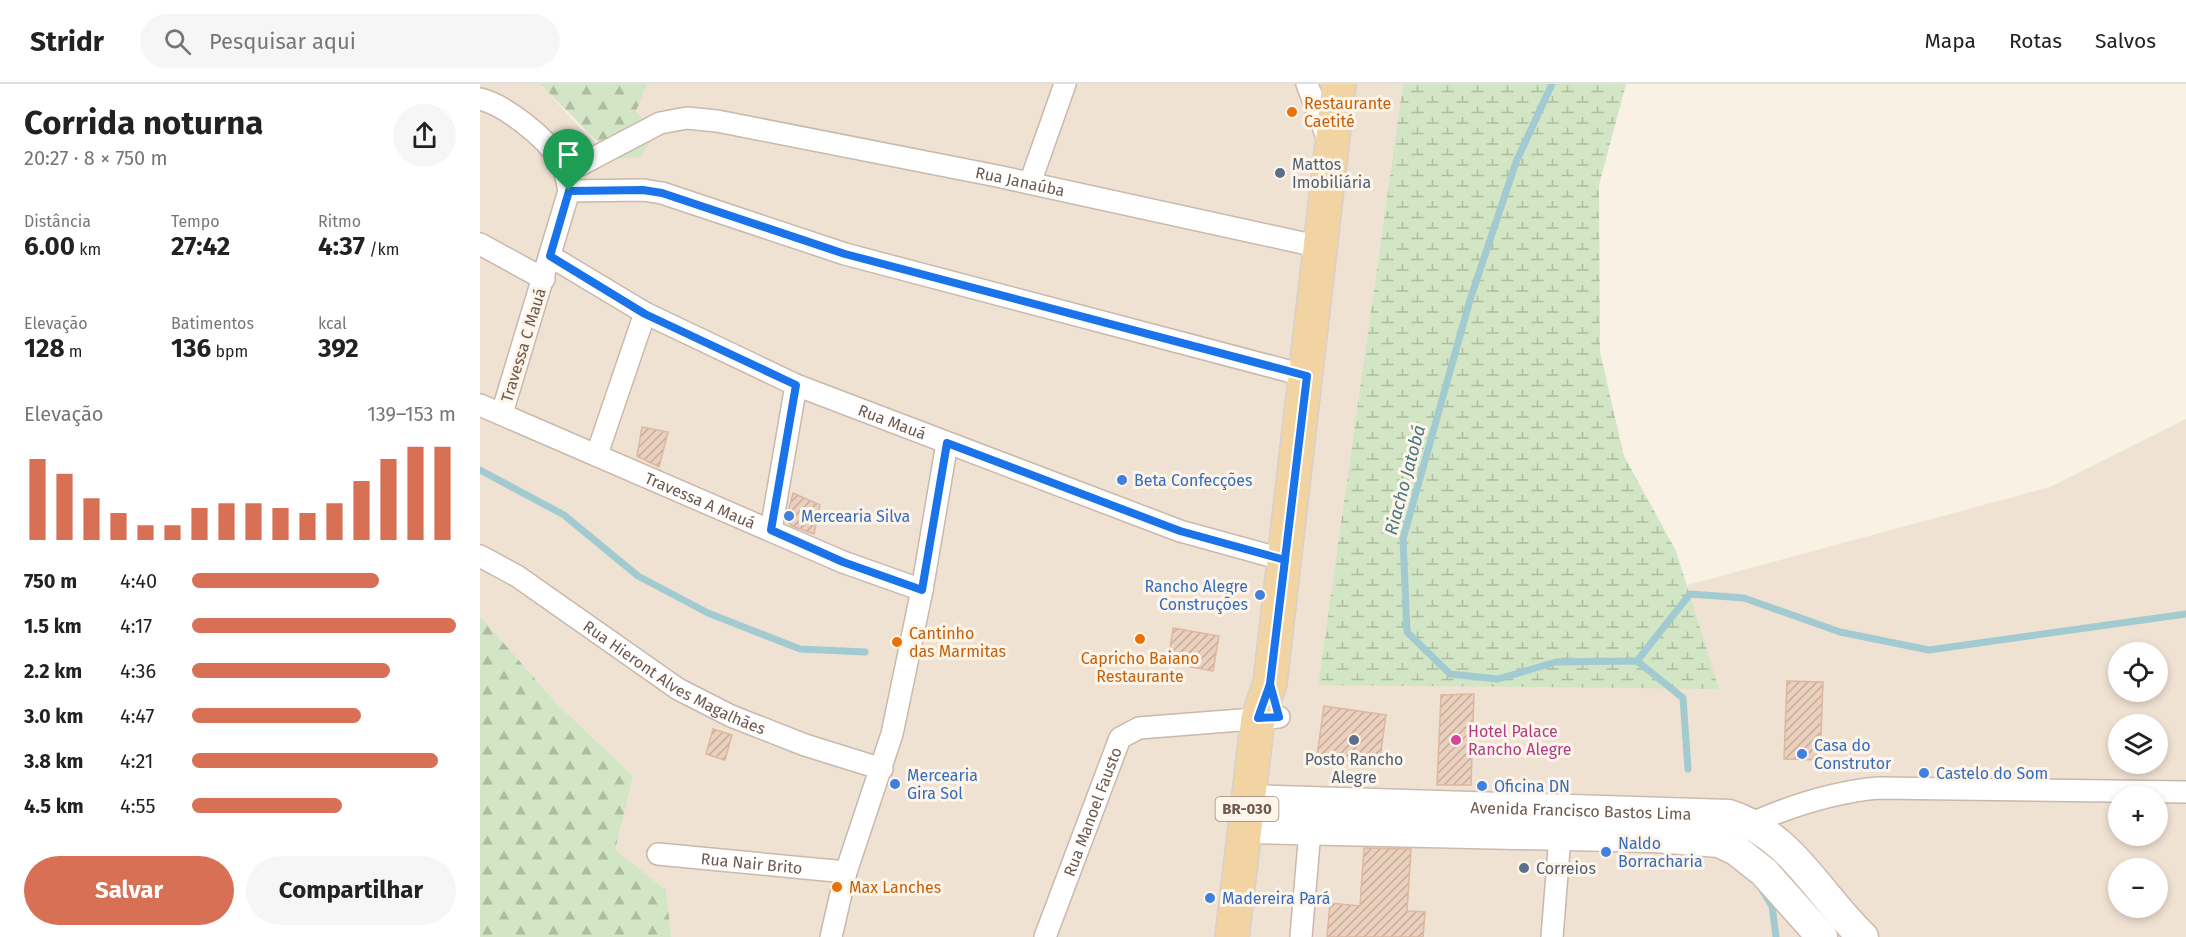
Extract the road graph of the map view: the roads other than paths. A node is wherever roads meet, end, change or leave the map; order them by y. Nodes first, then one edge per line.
1 (1065, 84) edge
2 (1307, 84) edge
3 (1339, 84) edge
4 (480, 99) edge
5 (1332, 150) junction
6 (567, 182) junction
7 (1030, 183) junction
8 (480, 244) edge
9 (1321, 247) junction
10 (550, 256) junction
11 (544, 279) junction
12 (645, 314) junction
13 (1307, 376) junction
14 (796, 385) junction
15 (480, 405) edge
16 (502, 413) junction
17 (947, 443) junction
18 (597, 454) junction
19 (771, 530) junction
20 (480, 556) edge
21 (1285, 560) junction
22 (922, 590) junction
23 (1269, 718) junction
24 (882, 770) junction
25 (2186, 792) edge
26 (1257, 814) junction
27 (1311, 814) junction
28 (1528, 821) junction
29 (1752, 823) junction
30 (1560, 836) junction
31 (658, 854) dead end
32 (846, 872) junction
33 (831, 937) edge
34 (1045, 937) edge
35 (1232, 937) edge
36 (1252, 937) edge
37 (1301, 937) edge
38 (1552, 937) edge
39 (1822, 937) edge
40 (1863, 937) edge

1 - 7 street
2 - 5 street
3 - 5 main road, BR-030
4 - 6 street
5 - 9 main road, BR-030
6 - 7 street, Rua Janaúba
6 - 10 street, Travessa C Mauá
6 - 13 street
7 - 9 street, Rua Janaúba
8 - 11 street
9 - 13 main road, BR-030
10 - 11 street, Travessa C Mauá
10 - 12 street, Rua Mauá
11 - 16 street, Travessa C Mauá
12 - 14 street, Rua Mauá
12 - 18 street
13 - 21 main road, BR-030
14 - 17 street, Rua Mauá
14 - 19 street
15 - 16 street, Travessa A Mauá
16 - 18 street, Travessa A Mauá
17 - 21 street, Rua Mauá
17 - 22 street
18 - 19 street, Travessa A Mauá
19 - 22 street, Travessa A Mauá
20 - 24 street, Rua Hieront Alves Magalhães
21 - 23 main road, BR-030
22 - 24 street
23 - 26 main road, BR-030
23 - 34 street, Rua Manoel Fausto
24 - 32 street
25 - 29 street
26 - 27 street, Avenida Francisco Bastos Lima
26 - 35 main road, BR-030
26 - 36 main road, BR-030
27 - 28 street, Avenida Francisco Bastos Lima
27 - 37 street
28 - 29 street, Avenida Francisco Bastos Lima
28 - 30 street, Avenida Francisco Bastos Lima
29 - 40 street, Avenida Francisco Bastos Lima
30 - 38 street
30 - 39 street, Avenida Francisco Bastos Lima
31 - 32 street, Rua Nair Brito
32 - 33 street

